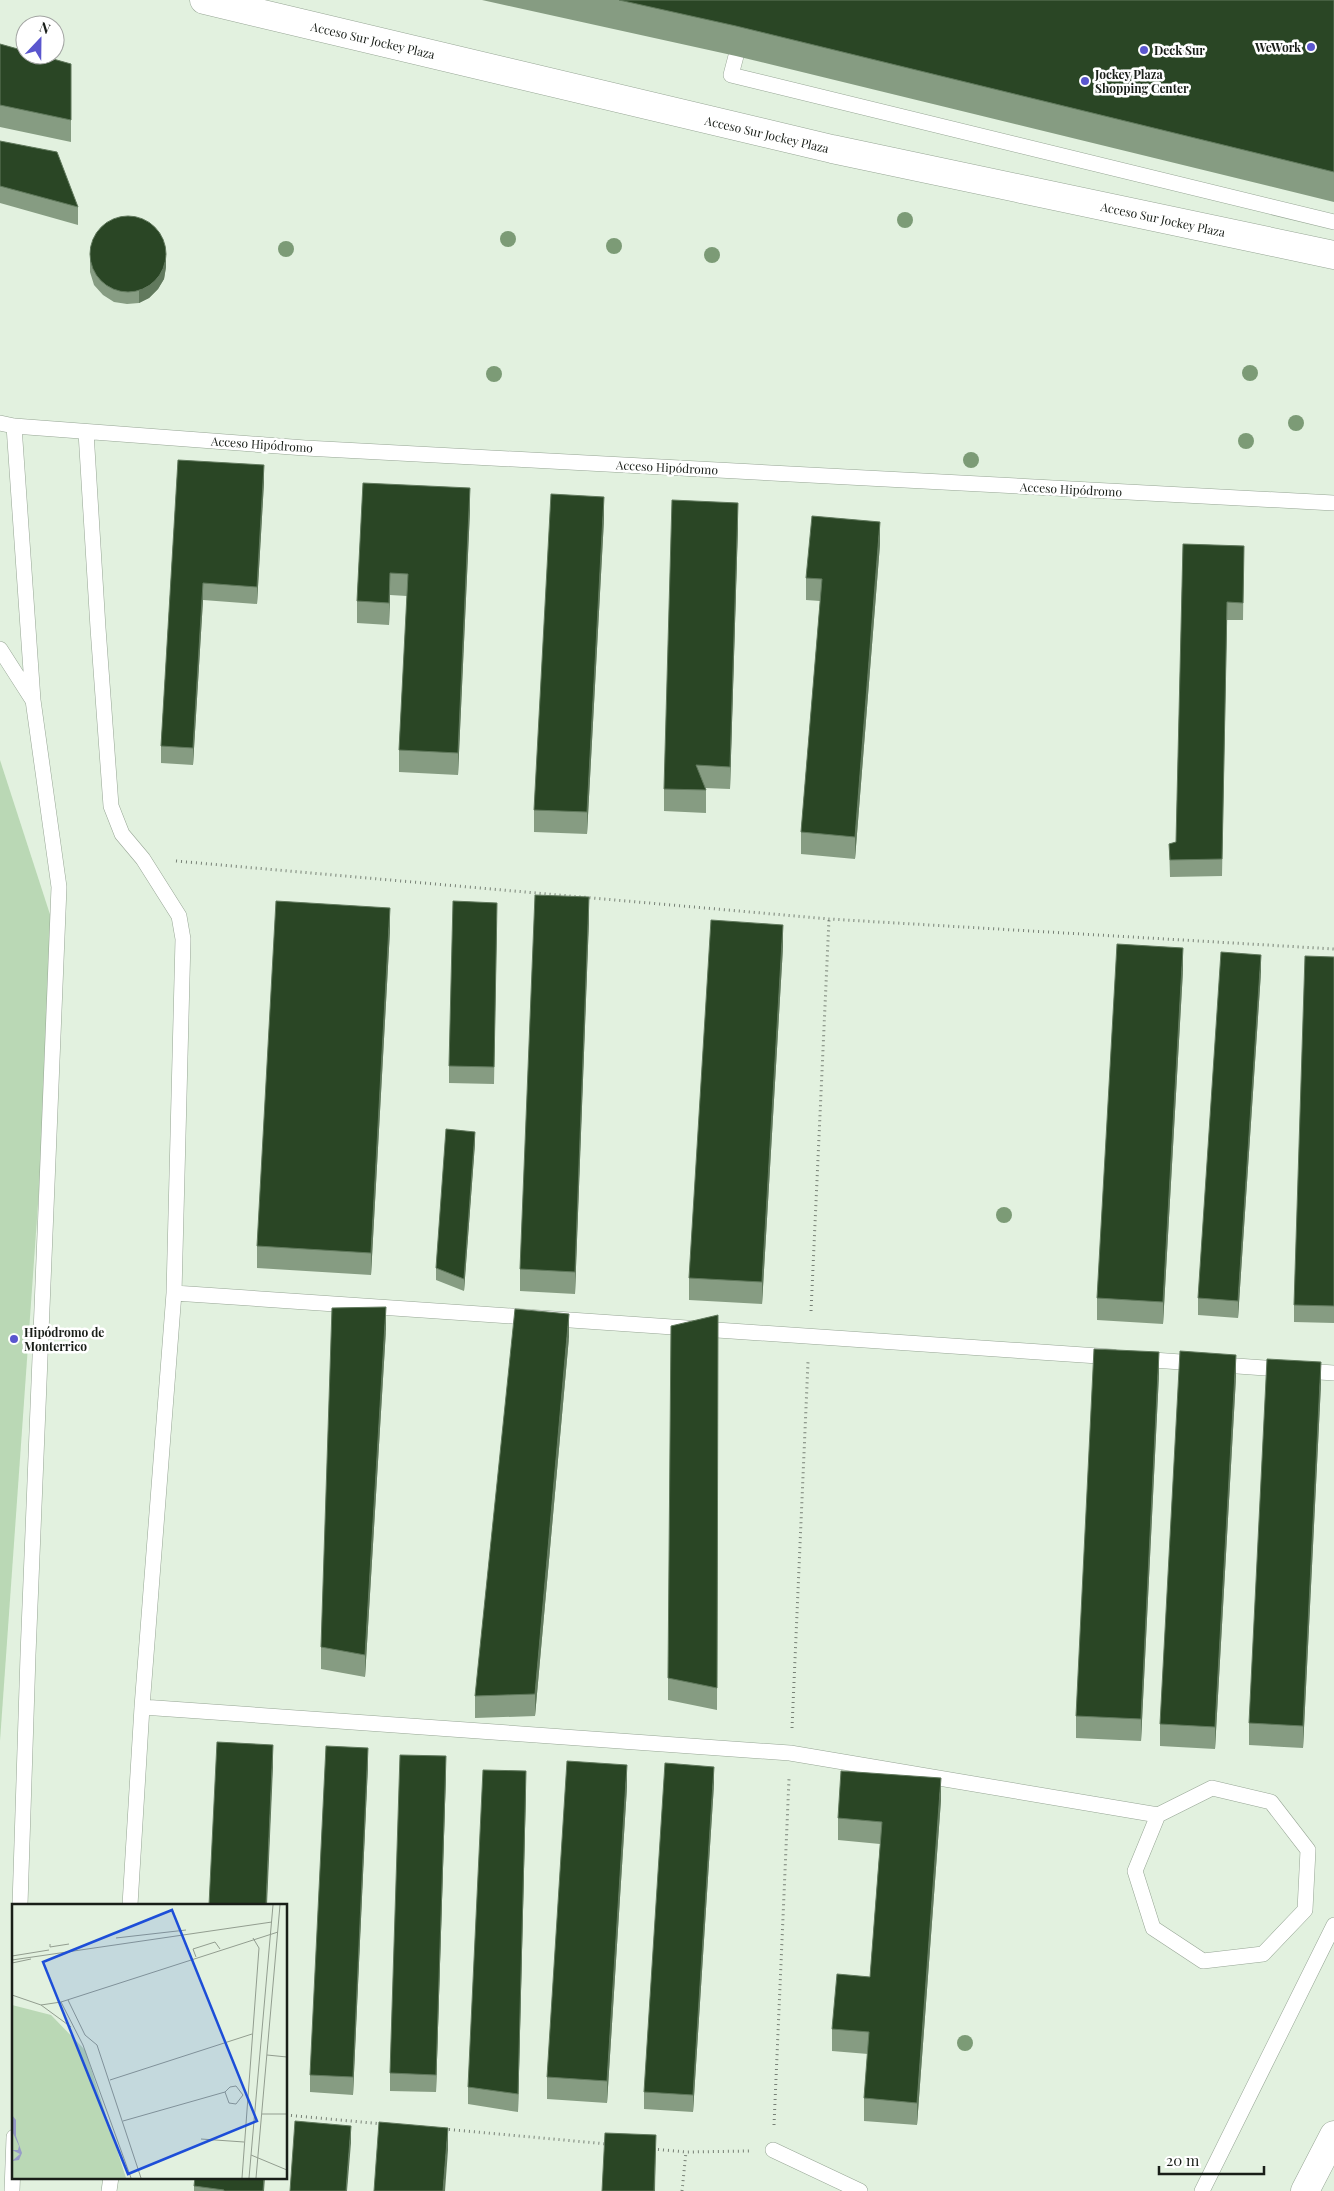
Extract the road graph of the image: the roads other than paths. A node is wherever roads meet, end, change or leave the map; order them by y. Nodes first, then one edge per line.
1 (204, 0) edge
2 (736, 56) edge
3 (1334, 222) edge
4 (1334, 255) edge
5 (7, 425) edge
6 (86, 432) junction
7 (1334, 503) edge
8 (0, 649) edge
9 (32, 700) junction
10 (174, 1293) junction
11 (1334, 1373) edge
12 (142, 1706) junction
13 (1158, 1815) junction
14 (20, 1904) edge
15 (130, 1904) edge
16 (1334, 1925) edge
17 (1334, 2136) edge
18 (773, 2150) road end
19 (12, 2178) edge
20 (111, 2178) edge
21 (12, 2191) edge
22 (110, 2191) edge
23 (860, 2191) edge
24 (1202, 2191) edge
25 (1306, 2191) edge

1 - 4 street, Acceso Sur Jockey Plaza
2 - 3 lane
5 - 6 lane, Acceso Hipódromo
5 - 9 lane
6 - 7 lane, Acceso Hipódromo
6 - 10 lane
8 - 9 lane
9 - 14 lane
10 - 11 lane
10 - 12 lane
12 - 13 lane
12 - 15 lane
13 - 13 lane
16 - 24 lane
17 - 25 street
18 - 23 lane
19 - 21 lane
20 - 22 lane

